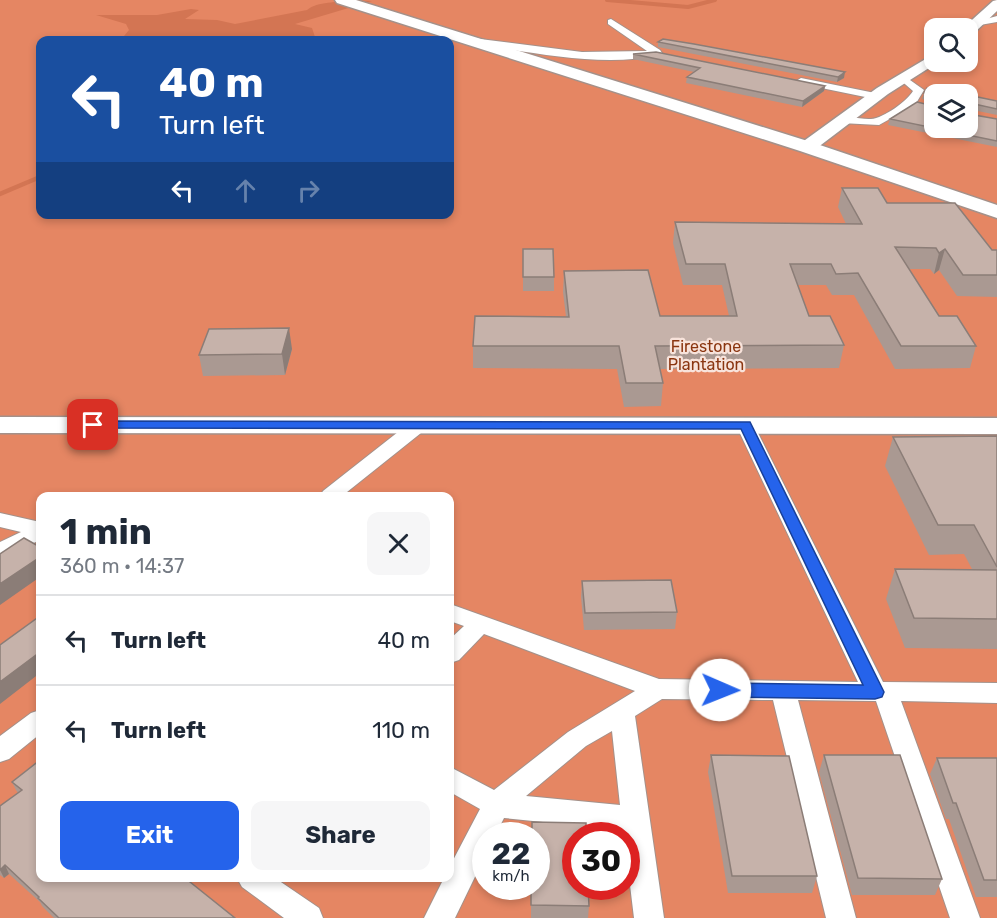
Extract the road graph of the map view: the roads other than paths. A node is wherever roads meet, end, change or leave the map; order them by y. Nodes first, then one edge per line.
1 (349, 2) edge
2 (997, 4) edge
3 (997, 20) edge
4 (611, 22) dead end
5 (980, 22) joint
6 (453, 36) edge
7 (454, 36) edge
8 (465, 40) junction
9 (656, 52) junction
10 (668, 55) edge
11 (924, 66) edge
12 (903, 78) junction
13 (792, 79) edge
14 (877, 95) junction
15 (917, 104) junction
16 (845, 121) junction
17 (807, 147) junction
18 (997, 212) edge
19 (0, 425) edge
20 (419, 425) junction
21 (745, 425) junction
22 (997, 426) edge
23 (335, 492) edge
24 (0, 520) edge
25 (36, 529) edge
26 (36, 532) edge
27 (0, 552) edge
28 (454, 614) edge
29 (479, 625) junction
30 (454, 650) edge
31 (658, 689) junction
32 (783, 691) junction
33 (880, 692) junction
34 (997, 693) edge
35 (622, 712) junction
36 (36, 725) edge
37 (0, 751) edge
38 (454, 780) edge
39 (496, 805) junction
40 (636, 819) junction
41 (258, 882) edge
42 (308, 918) edge
43 (439, 918) edge
44 (649, 918) edge
45 (841, 918) edge
46 (965, 918) edge

1 - 6 main road
2 - 5 main road
3 - 5 street
4 - 9 street
7 - 8 main road
8 - 9 street
8 - 17 main road
9 - 10 street
11 - 12 main road
12 - 14 main road
12 - 15 street
13 - 14 street
14 - 15 street
14 - 16 main road
15 - 16 street
16 - 17 main road
17 - 18 main road
19 - 20 main road
20 - 21 main road
20 - 23 street
21 - 22 main road
21 - 33 street
24 - 25 street
26 - 27 street
28 - 29 street
29 - 30 street
29 - 31 street
31 - 32 street
31 - 35 street
32 - 33 street
32 - 45 street
33 - 34 street
33 - 46 street
35 - 39 street
35 - 40 street
36 - 37 street
38 - 39 street
39 - 40 street
39 - 43 street
40 - 44 street
41 - 42 street

